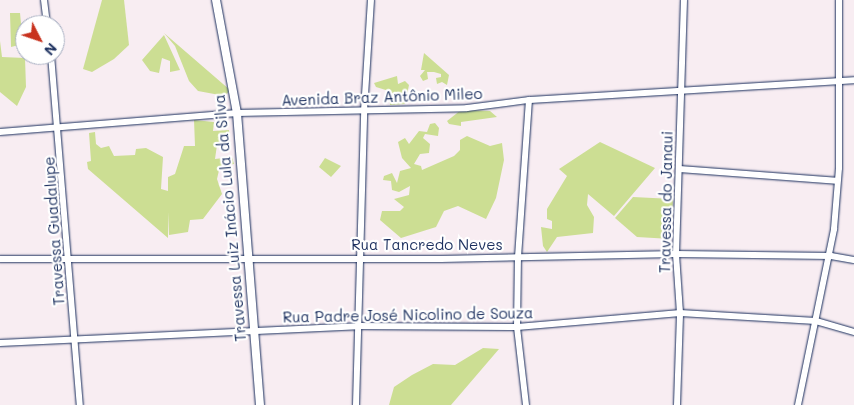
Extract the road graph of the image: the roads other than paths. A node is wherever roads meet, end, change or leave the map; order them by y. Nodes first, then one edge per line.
1 (44, 0) edge
2 (216, 0) edge
3 (370, 0) edge
4 (684, 0) edge
5 (839, 0) edge
6 (46, 15) edge
7 (52, 65) edge
8 (838, 80) junction
9 (854, 80) edge
10 (681, 92) junction
11 (530, 100) junction
12 (364, 111) junction
13 (237, 113) junction
14 (59, 125) junction
15 (0, 132) edge
16 (678, 169) junction
17 (838, 181) junction
18 (676, 254) junction
19 (831, 256) junction
20 (248, 257) junction
21 (518, 257) junction
22 (0, 258) edge
23 (68, 258) junction
24 (360, 258) junction
25 (854, 260) edge
26 (680, 312) junction
27 (816, 321) junction
28 (358, 326) junction
29 (517, 327) junction
30 (254, 330) junction
31 (854, 332) edge
32 (74, 340) junction
33 (0, 343) edge
34 (80, 405) edge
35 (260, 405) edge
36 (356, 405) edge
37 (526, 405) edge
38 (677, 405) edge
39 (798, 405) edge

1 - 6 street
2 - 13 street, Travessa Luiz Inácio Lula da Silva
3 - 12 street
4 - 10 street, Travessa do Janaui
5 - 8 street
7 - 14 street, Travessa Guadalupe
8 - 9 street, Avenida Braz Antônio Mileo
8 - 10 street, Avenida Braz Antônio Mileo
8 - 17 street
10 - 11 street, Avenida Braz Antônio Mileo
10 - 16 street, Travessa do Janaui
11 - 12 street, Avenida Braz Antônio Mileo
11 - 21 street
12 - 13 street, Avenida Braz Antônio Mileo
12 - 24 street
13 - 14 street, Avenida Braz Antônio Mileo
13 - 20 street, Travessa Luiz Inácio Lula da Silva
14 - 15 street, Avenida Braz Antônio Mileo
14 - 23 street, Travessa Guadalupe
16 - 17 street
16 - 18 street, Travessa do Janaui
17 - 19 street
18 - 19 street, Rua Tancredo Neves
18 - 21 street, Rua Tancredo Neves
18 - 26 street, Travessa do Janaui
19 - 25 street, Rua Tancredo Neves
19 - 27 street
20 - 23 street, Rua Tancredo Neves
20 - 24 street, Rua Tancredo Neves
20 - 30 street, Travessa Luiz Inácio Lula da Silva
21 - 24 street, Rua Tancredo Neves
21 - 29 street
22 - 23 street, Rua Tancredo Neves
23 - 32 street, Travessa Guadalupe
24 - 28 street
26 - 27 street, Rua Padre José Nicolino de Souza
26 - 29 street, Rua Padre José Nicolino de Souza
26 - 38 street, Travessa do Janaui
27 - 31 street, Rua Padre José Nicolino de Souza
27 - 39 street
28 - 29 street, Rua Padre José Nicolino de Souza
28 - 30 street, Rua Padre José Nicolino de Souza
28 - 36 street
29 - 37 street
30 - 32 street, Rua Padre José Nicolino de Souza
30 - 35 street, Travessa Luiz Inácio Lula da Silva
32 - 33 street, Rua Padre José Nicolino de Souza
32 - 34 street, Travessa Guadalupe

